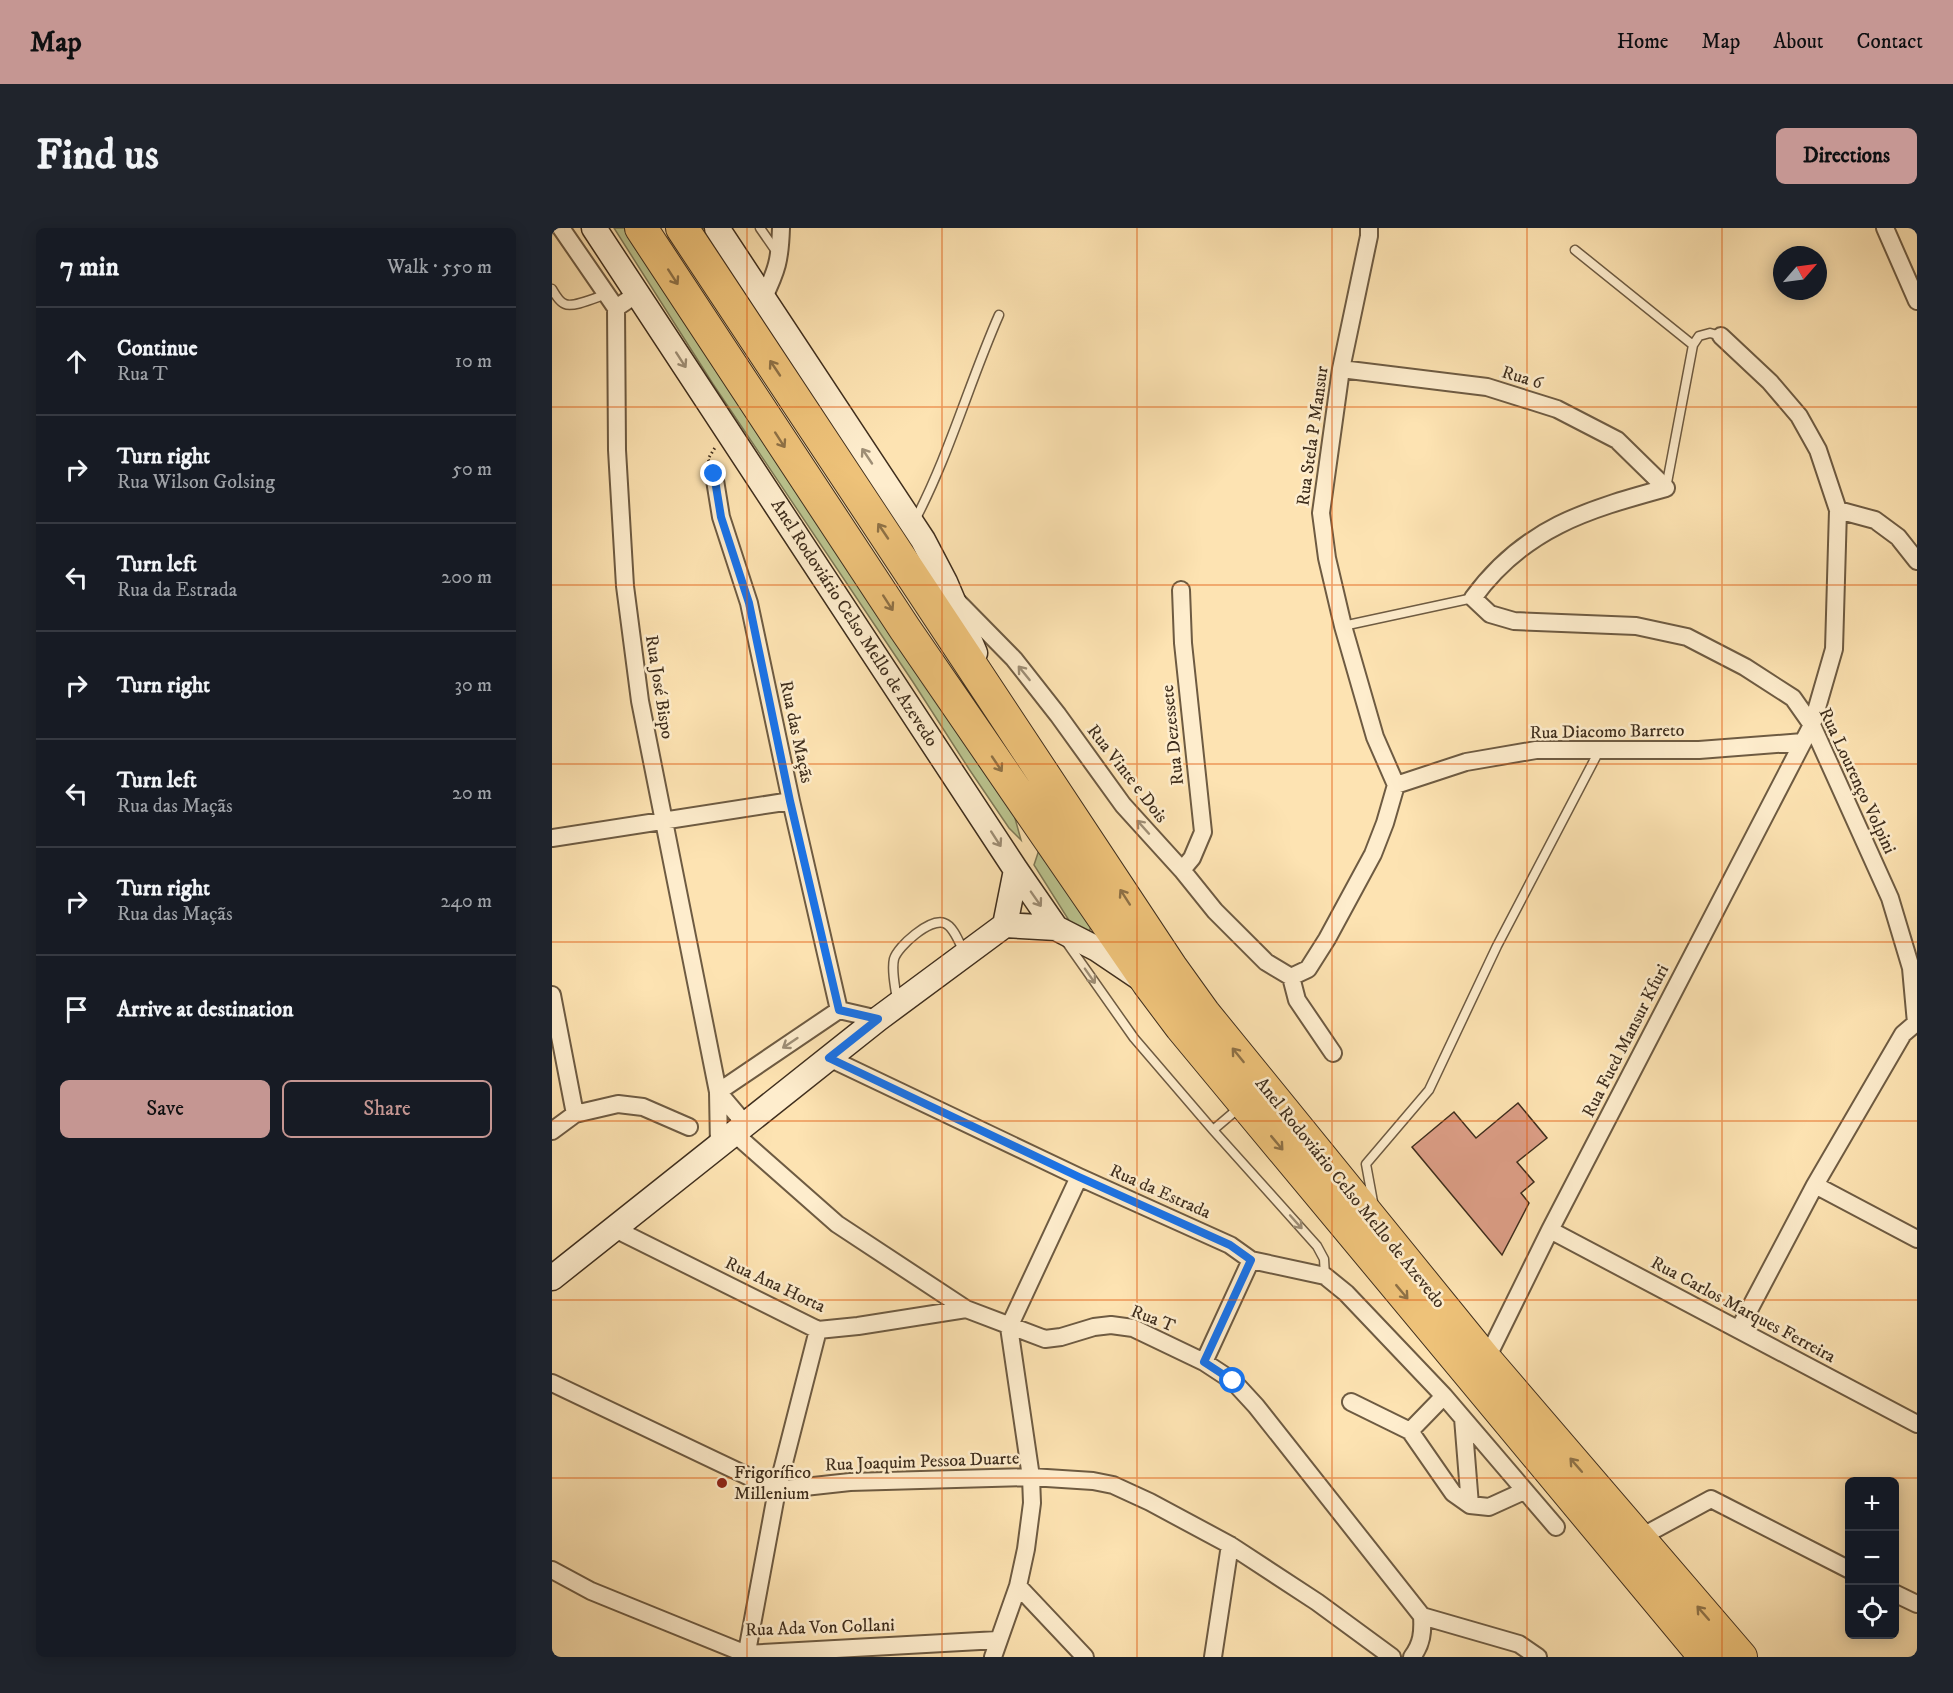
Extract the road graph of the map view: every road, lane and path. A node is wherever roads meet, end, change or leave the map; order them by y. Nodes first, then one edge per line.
1 (561, 228) edge
2 (594, 228) edge
3 (641, 228) edge
4 (682, 228) edge
5 (717, 228) edge
6 (760, 228) edge
7 (781, 228) edge
8 (1369, 228) edge
9 (1886, 228) edge
10 (1575, 250) dead end
11 (780, 256) junction
12 (552, 289) edge
13 (637, 294) junction
14 (763, 299) junction
15 (612, 301) junction
16 (1917, 301) edge
17 (999, 315) dead end
18 (1721, 336) joint
19 (1693, 345) junction
20 (1341, 369) junction
21 (726, 429) junction
22 (714, 474) joint
23 (1666, 488) junction
24 (1839, 510) junction
25 (913, 525) junction
26 (1917, 561) edge
27 (945, 582) junction
28 (1181, 590) dead end
29 (1473, 598) junction
30 (1343, 626) junction
31 (996, 702) junction
32 (1812, 725) junction
33 (1803, 742) junction
34 (1599, 751) junction
35 (1396, 785) junction
36 (790, 801) junction
37 (662, 821) junction
38 (552, 838) edge
39 (1016, 870) junction
40 (1182, 870) junction
41 (1005, 925) junction
42 (1056, 928) junction
43 (965, 954) junction
44 (1290, 977) junction
45 (1148, 983) junction
46 (552, 995) edge
47 (898, 1004) junction
48 (839, 1010) junction
49 (878, 1019) junction
50 (1916, 1022) edge
51 (1910, 1037) edge
52 (1334, 1053) dead end
53 (829, 1058) junction
54 (718, 1092) junction
55 (1244, 1103) junction
56 (575, 1114) junction
57 (689, 1127) dead end
58 (1213, 1130) junction
59 (552, 1131) edge
60 (734, 1135) junction
61 (1079, 1177) junction
62 (1815, 1185) junction
63 (1376, 1226) junction
64 (613, 1228) junction
65 (1550, 1230) junction
66 (1917, 1239) edge
67 (1251, 1260) junction
68 (1325, 1276) junction
69 (552, 1278) edge
70 (966, 1309) junction
71 (1009, 1327) junction
72 (1739, 1329) junction
73 (818, 1330) junction
74 (1486, 1360) junction
75 (1204, 1362) junction
76 (552, 1383) edge
77 (1444, 1396) junction
78 (1351, 1402) dead end
79 (1463, 1418) junction
80 (1917, 1424) edge
81 (1410, 1431) junction
82 (1031, 1477) junction
83 (777, 1490) junction
84 (1524, 1491) junction
85 (1470, 1505) junction
86 (1556, 1527) dead end
87 (1639, 1538) junction
88 (1230, 1545) junction
89 (1845, 1567) edge
90 (552, 1570) edge
91 (1018, 1586) junction
92 (1899, 1595) edge
93 (1917, 1604) edge
94 (1422, 1616) junction
95 (998, 1640) junction
96 (1698, 1651) edge
97 (746, 1655) edge
98 (993, 1657) edge
99 (1085, 1657) edge
100 (1213, 1657) edge
101 (1392, 1657) edge
102 (1412, 1657) edge
103 (1538, 1657) edge
104 (1742, 1657) edge

1 - 15 street
2 - 13 main road, Anel Rodoviário Celso Mello de Azevedo
3 -> 45 highway, Anel Rodoviário Celso Mello de Azevedo
31 -> 4 highway, Anel Rodoviário Celso Mello de Azevedo
5 - 14 main road, Anel Rodoviário Celso Mello de Azevedo
6 - 11 lane
7 - 11 street
8 - 20 street, Rua Stela P Mansur
9 - 16 street
10 - 19 lane
11 - 14 street
12 - 15 lane
13 - 15 street
13 -> 21 main road, Anel Rodoviário Celso Mello de Azevedo
25 -> 14 main road, Anel Rodoviário Celso Mello de Azevedo
15 - 37 street, Rua José Bispo
17 - 25 lane
18 - 19 lane
18 - 24 street
19 - 23 lane
20 - 23 street, Rua 6
20 - 30 street, Rua Stela P Mansur
21 - 22 path
21 -> 39 main road, Anel Rodoviário Celso Mello de Azevedo
22 - 36 street, Rua das Maçãs
23 - 29 street
24 - 26 street
24 - 32 street
25 - 27 main road, Anel Rodoviário Celso Mello de Azevedo
27 - 31 main road, Anel Rodoviário Celso Mello de Azevedo
40 -> 27 street, Rua Vinte e Dois
28 - 40 street, Rua Dezessete
29 - 30 lane
29 - 32 street, Rua Lourenço Volpini
30 - 35 street, Rua Stela P Mansur
63 -> 31 highway, Anel Rodoviário Celso Mello de Azevedo
32 - 33 street
32 - 50 street, Rua Lourenço Volpini
33 - 34 street, Rua Diacomo Barreto
33 - 65 street, Rua Fued Mansur Kfuri
34 - 35 street, Rua Diacomo Barreto
34 - 63 lane
35 - 44 street
36 - 37 street
36 - 48 street, Rua das Maçãs
37 - 38 street
37 - 54 street, Rua José Bispo
39 - 41 main road
39 -> 42 main road, Anel Rodoviário Celso Mello de Azevedo
40 - 44 street, Rua Vinte e Dois
41 - 42 main road
41 - 43 main road
42 - 45 main road, Anel Rodoviário Celso Mello de Azevedo
42 -> 58 lane
43 - 47 main road
43 - 47 lane
44 - 52 street
45 - 55 highway, Anel Rodoviário Celso Mello de Azevedo
46 - 56 street
47 - 49 main road
48 - 49 street
48 -> 54 street
49 - 53 main road
50 - 51 street, Rua Lourenço Volpini
51 - 62 street, Rua Lourenço Volpini
53 - 60 main road
53 - 61 street, Rua da Estrada
54 - 60 street, Rua José Bispo
54 - 60 street, Rua José Bispo
55 - 58 lane
55 -> 96 highway, Anel Rodoviário Celso Mello de Azevedo
56 - 57 street
56 - 59 street
58 -> 68 lane
60 - 64 main road
60 - 70 street, Rua T
61 - 67 street, Rua da Estrada
61 - 71 street
62 - 66 street
62 - 72 street, Rua Lourenço Volpini
63 - 74 highway, Anel Rodoviário Celso Mello de Azevedo
64 - 69 main road
64 - 73 street, Rua Ana Horta
65 - 72 street, Rua Carlos Marques Ferreira
65 - 74 street, Rua Fued Mansur Kfuri
67 - 68 street, Rua da Estrada
67 - 75 street
68 - 77 street, Rua da Estrada
70 - 71 street, Rua T
70 - 73 street, Rua Ana Horta
71 - 75 street, Rua T
71 - 82 street
72 - 80 street, Rua Carlos Marques Ferreira
73 - 83 street
87 -> 74 highway, Anel Rodoviário Celso Mello de Azevedo
75 - 94 street, Rua T
76 - 83 street
77 - 79 street, Rua da Estrada
77 - 81 street
78 - 81 street
79 - 84 street, Rua da Estrada
79 - 85 street
81 - 85 street
82 - 83 street, Rua Joaquim Pessoa Duarte
82 - 88 street, Rua Joaquim Pessoa Duarte
82 - 91 street
83 - 97 street
84 - 85 street
84 - 86 street, Rua da Estrada
87 - 89 street
104 -> 87 highway, Anel Rodoviário Celso Mello de Azevedo
88 - 100 street
88 - 101 street, Rua Joaquim Pessoa Duarte
90 - 97 street, Rua Ada Von Collani
91 - 95 street
91 - 99 street
92 - 93 street
94 - 102 street
94 - 103 street
95 - 97 street, Rua Ada Von Collani
95 - 98 street

